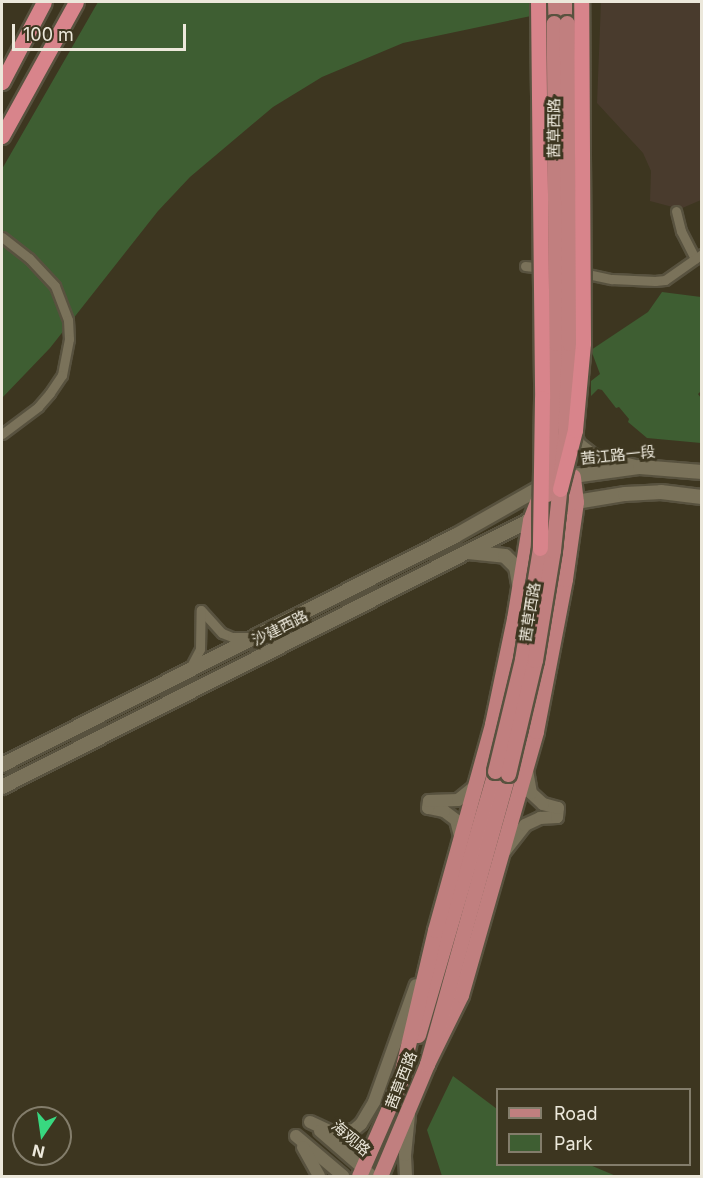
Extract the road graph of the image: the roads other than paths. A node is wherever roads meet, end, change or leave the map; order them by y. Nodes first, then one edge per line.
1 (44, 2) edge
2 (76, 2) edge
3 (538, 2) edge
4 (554, 2) edge
5 (566, 2) edge
6 (581, 2) edge
7 (561, 23) junction
8 (2, 82) edge
9 (2, 136) edge
10 (675, 211) dead end
11 (2, 237) edge
12 (698, 257) edge
13 (525, 266) dead end
14 (554, 269) junction
15 (580, 272) junction
16 (548, 431) junction
17 (574, 432) junction
18 (2, 434) edge
19 (640, 467) junction
20 (702, 472) edge
21 (573, 476) junction
22 (543, 486) junction
23 (560, 489) junction
24 (702, 497) edge
25 (576, 502) junction
26 (530, 520) junction
27 (540, 548) junction
28 (463, 552) junction
29 (520, 588) junction
30 (514, 619) junction
31 (557, 626) junction
32 (259, 636) junction
33 (185, 674) junction
34 (527, 764) junction
35 (2, 765) edge
36 (502, 772) junction
37 (477, 782) junction
38 (2, 787) edge
39 (460, 840) junction
40 (501, 858) junction
41 (435, 930) junction
42 (426, 1064) junction
43 (398, 1088) junction
44 (410, 1105) junction
45 (310, 1122) junction
46 (296, 1136) junction
47 (364, 1174) edge
48 (319, 1176) edge
49 (343, 1176) edge
50 (380, 1176) edge
51 (406, 1176) edge

1 - 8 highway
2 - 9 highway
3 - 27 highway, bridge
4 - 7 main road
5 - 7 main road
6 - 23 highway, bridge
7 - 23 main road, 茜草西路, bridge
7 - 27 main road, 茜草西路, bridge
10 - 12 street
11 - 18 street
12 - 15 street
13 - 14 street
14 - 15 street
14 - 16 street
15 - 17 street
16 - 17 street
16 - 22 street
17 - 19 street
17 - 21 street
19 - 20 main road, 茜江路一段
19 - 21 main road, 茜江路一段
21 - 22 main road, 沙建西路
21 - 25 main road
22 - 26 main road
22 - 32 main road, 沙建西路
23 - 36 main road, 茜草西路, bridge
24 - 25 main road
25 - 26 main road, 沙建西路
25 - 31 main road
26 - 28 main road, 沙建西路
26 - 29 main road
27 - 36 main road, 茜草西路, bridge
28 - 29 main road
28 - 38 main road, 沙建西路
29 - 30 main road
30 - 31 main road
30 - 37 main road
31 - 34 main road
32 - 33 main road, 沙建西路
32 - 33 street
33 - 35 main road, 沙建西路
34 - 40 main road
34 - 40 street
36 - 42 main road, 茜草西路
36 - 43 main road, 茜草西路
37 - 39 main road
37 - 39 street
39 - 41 main road
40 - 42 main road
41 - 43 main road
41 - 45 street
42 - 44 main road, 茜草西路
43 - 47 main road, 茜草西路
44 - 50 main road, 茜草西路
44 - 51 street
45 - 46 street
45 - 47 street, 海观路
46 - 48 street
46 - 49 street

